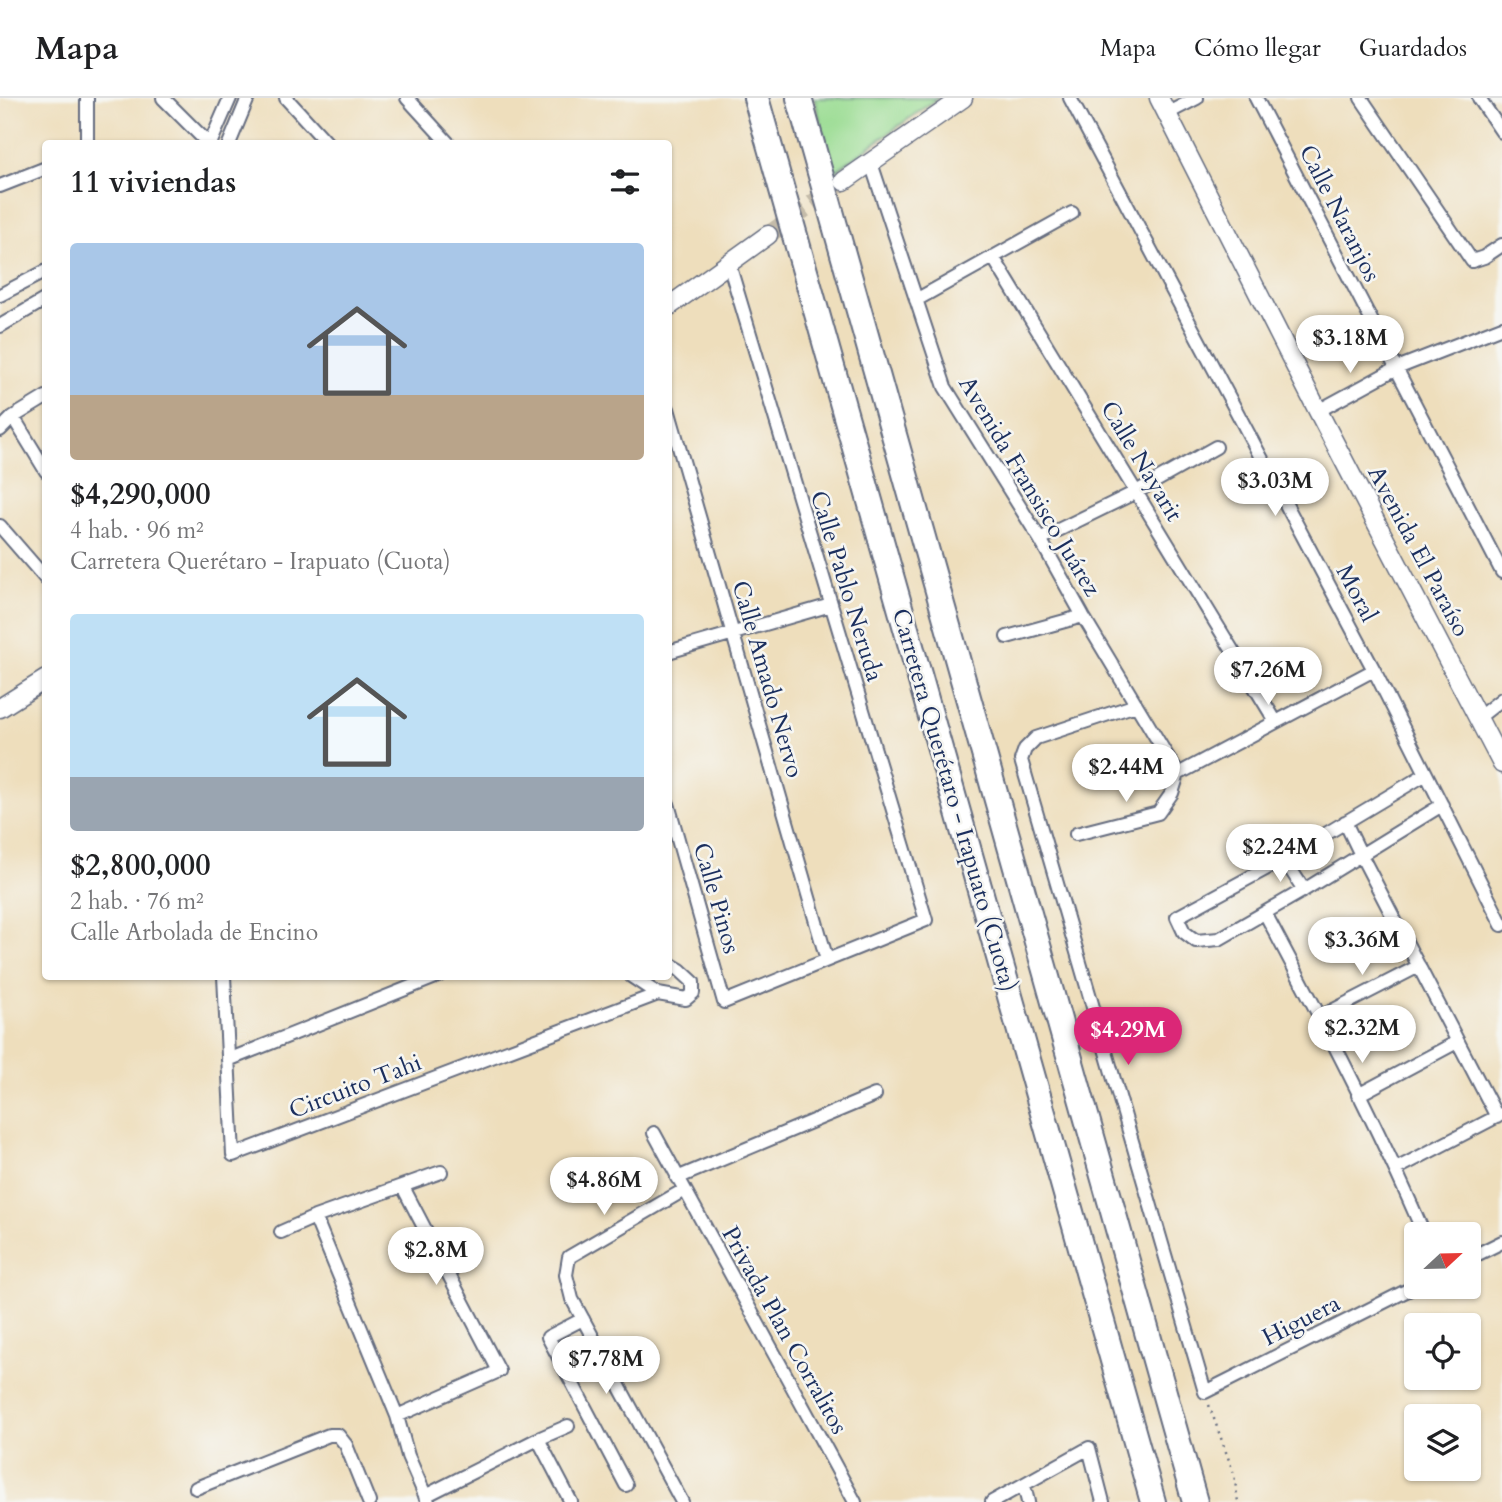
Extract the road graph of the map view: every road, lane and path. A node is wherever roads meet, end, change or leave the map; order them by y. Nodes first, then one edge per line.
1 (87, 98) edge
2 (163, 98) edge
3 (230, 98) edge
4 (248, 98) edge
5 (286, 98) edge
6 (407, 98) edge
7 (756, 98) edge
8 (799, 98) edge
9 (963, 98) edge
10 (1070, 98) edge
11 (1197, 98) edge
12 (1256, 98) edge
13 (1361, 98) edge
14 (1479, 98) edge
15 (1164, 106) edge
16 (1502, 132) edge
17 (87, 140) edge
18 (206, 140) edge
19 (212, 140) edge
20 (231, 140) edge
21 (324, 140) edge
22 (445, 140) edge
23 (871, 163) junction
24 (42, 169) edge
25 (845, 181) tunnel mouth
26 (0, 186) edge
27 (1072, 213) dead end
28 (768, 235) tunnel mouth
29 (1502, 245) edge
30 (993, 257) junction
31 (729, 264) junction
32 (41, 273) edge
33 (0, 295) edge
34 (42, 300) edge
35 (916, 300) junction
36 (672, 304) edge
37 (0, 326) edge
38 (1502, 327) edge
39 (1397, 368) junction
40 (42, 399) edge
41 (1318, 411) junction
42 (13, 417) junction
43 (672, 423) edge
44 (0, 430) edge
45 (1216, 447) dead end
46 (42, 464) edge
47 (1136, 492) junction
48 (0, 526) edge
49 (1040, 539) junction
50 (1502, 572) edge
51 (42, 574) edge
52 (831, 605) junction
53 (1083, 615) junction
54 (733, 634) junction
55 (1007, 637) dead end
56 (672, 651) edge
57 (1374, 670) junction
58 (42, 682) edge
59 (1502, 699) edge
60 (1136, 705) junction
61 (0, 708) edge
62 (1478, 718) junction
63 (1276, 722) junction
64 (1502, 764) edge
65 (1178, 774) junction
66 (1426, 774) junction
67 (1442, 805) junction
68 (672, 818) edge
69 (1345, 822) junction
70 (1076, 834) dead end
71 (1361, 855) junction
72 (1283, 859) junction
73 (1304, 890) junction
74 (1265, 913) junction
75 (1502, 925) edge
76 (827, 960) junction
77 (672, 965) edge
78 (1419, 967) junction
79 (224, 980) edge
80 (428, 980) edge
81 (637, 980) edge
82 (658, 994) junction
83 (1320, 1017) junction
84 (1457, 1042) junction
85 (228, 1060) junction
86 (1358, 1094) junction
87 (875, 1096) dead end
88 (1500, 1115) edge
89 (654, 1133) dead end
90 (1396, 1169) junction
91 (441, 1172) dead end
92 (677, 1178) junction
93 (403, 1187) junction
94 (684, 1190) junction
95 (315, 1217) junction
96 (1419, 1222) edge
97 (281, 1232) dead end
98 (1502, 1242) edge
99 (1481, 1252) edge
100 (1404, 1292) edge
101 (583, 1319) junction
102 (1205, 1392) junction
103 (397, 1416) junction
104 (568, 1426) dead end
105 (538, 1439) junction
106 (1178, 1441) junction
107 (625, 1485) dead end
108 (1024, 1485) junction
109 (197, 1488) dead end
110 (427, 1499) edge
111 (369, 1502) edge
112 (572, 1502) edge
113 (682, 1502) edge
114 (855, 1502) edge
115 (992, 1502) edge
116 (1028, 1502) edge
117 (1103, 1502) edge
118 (1150, 1502) edge
119 (1195, 1502) edge
120 (1201, 1502) edge
121 (1238, 1502) edge

1 - 17 street
2 - 18 street
3 - 19 street
4 - 20 street
5 - 21 street
6 - 22 street
7 - 118 highway, Carretera Querétaro - Irapuato (Cuota)
8 - 106 highway, Carretera Querétaro - Irapuato (Cuota)
9 - 23 street
10 - 57 street, Moral
11 - 15 street
12 - 39 street, Calle Naranjos
13 - 29 street
14 - 16 street
15 - 41 street, Avenida El Paraíso
23 - 25 street
23 - 35 street, Avenida Fransisco Juárez
24 - 26 street
27 - 30 street
28 - 31 street
30 - 35 street
30 - 47 street, Calle Nayarit
31 - 36 street
31 - 52 street, Calle Pablo Neruda
32 - 33 street
34 - 37 street
35 - 49 street, Avenida Fransisco Juárez
38 - 39 street
39 - 41 street
39 - 50 street, Calle Naranjos
40 - 42 street
41 - 62 street, Avenida El Paraíso
42 - 44 street
42 - 46 street
43 - 54 street, Calle Amado Nervo
45 - 47 street
47 - 49 street
47 - 63 street, Calle Nayarit
48 - 51 street
49 - 53 street, Avenida Fransisco Juárez
52 - 54 street
52 - 76 street, Calle Pablo Neruda
53 - 55 street
53 - 60 street, Avenida Fransisco Juárez
54 - 56 street
54 - 76 street, Calle Amado Nervo
57 - 63 street
57 - 66 street, Moral
58 - 61 street
59 - 62 street
60 - 65 street, Avenida Fransisco Juárez
60 - 102 street
62 - 64 street, Avenida El Paraíso
63 - 65 street
65 - 70 street
66 - 67 street, Moral
66 - 69 street
67 - 71 street
67 - 75 street, Moral
68 - 76 street, Calle Pinos
69 - 71 street
69 - 72 street
71 - 73 street
71 - 78 street
72 - 73 street
72 - 74 street
73 - 74 street
74 - 83 street
77 - 82 street, Circuito Tahi
78 - 83 street
78 - 84 street
79 - 85 street, Circuito Tahi
80 - 85 street
81 - 82 street
82 - 85 street, Circuito Tahi
83 - 86 street
84 - 86 street
84 - 88 street
86 - 90 street
87 - 92 street
88 - 90 street
89 - 92 street, Privada Plan Corralitos
90 - 96 street
91 - 93 street
92 - 94 street, Privada Plan Corralitos
93 - 95 street
93 - 103 street
94 - 101 street
94 - 114 street, Privada Plan Corralitos
95 - 97 street
95 - 103 street
98 - 99 street
100 - 102 street, Higuera
101 - 107 street
101 - 113 street
102 - 121 path
103 - 110 street
104 - 105 street
105 - 110 street
105 - 112 street
106 - 119 highway, Carretera Querétaro - Irapuato (Cuota)
106 - 120 highway
108 - 115 street
108 - 116 street
108 - 117 street
109 - 111 street

